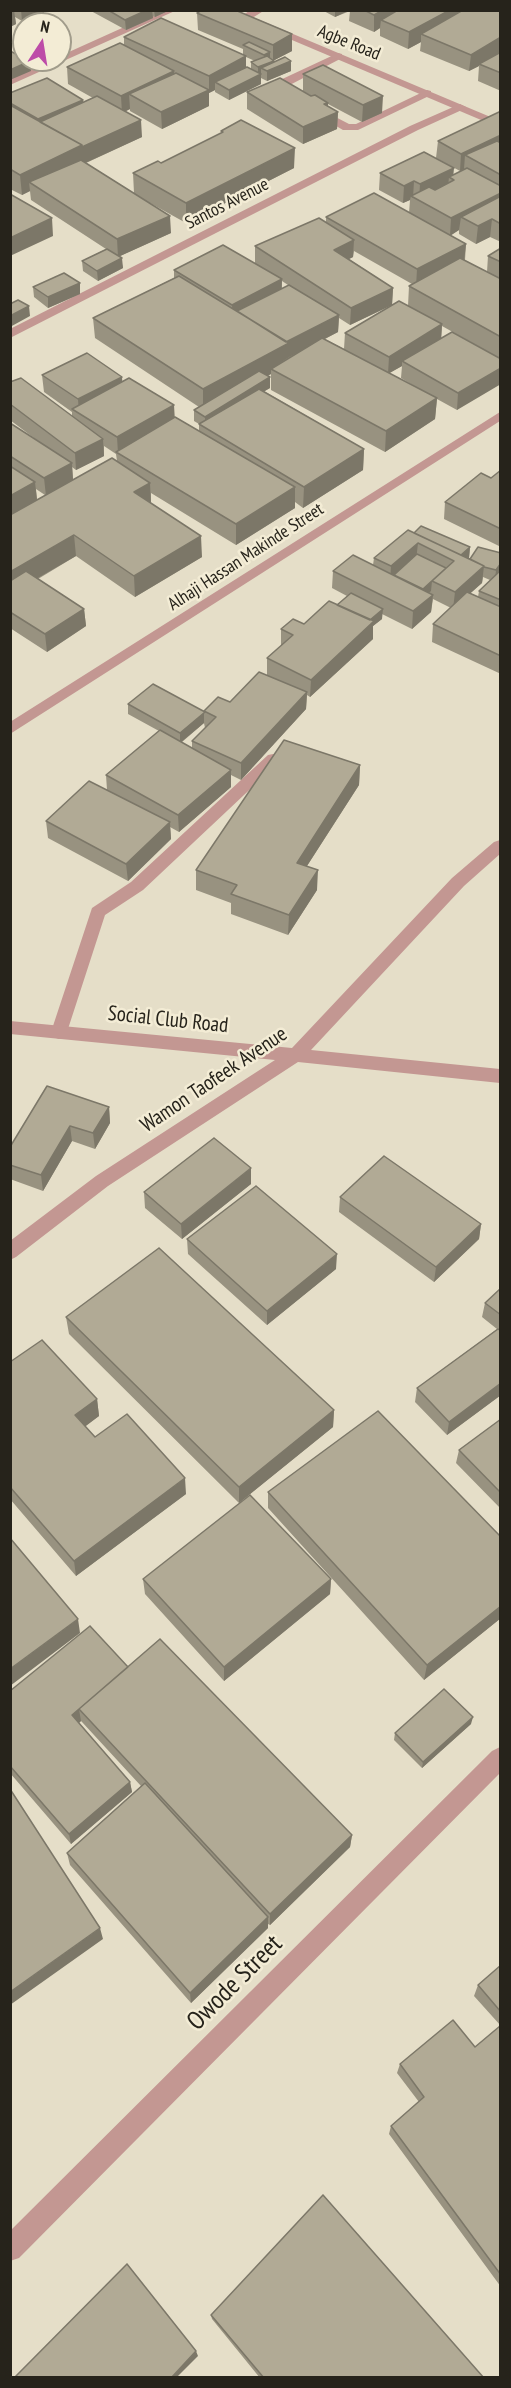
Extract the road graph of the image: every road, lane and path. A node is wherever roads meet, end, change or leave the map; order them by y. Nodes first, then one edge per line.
1 (172, 10) edge
2 (226, 10) edge
3 (260, 10) edge
4 (245, 18) junction
5 (338, 56) junction
6 (10, 82) edge
7 (427, 93) junction
8 (460, 107) junction
9 (501, 125) edge
10 (10, 334) edge
11 (501, 416) edge
12 (10, 729) edge
13 (273, 759) edge
14 (501, 846) edge
15 (10, 1027) edge
16 (59, 1032) junction
17 (296, 1055) junction
18 (501, 1076) edge
19 (10, 1252) edge
20 (501, 1758) edge
21 (10, 2249) edge

1 - 6 street
2 - 4 street, Agbe Road
3 - 4 street
4 - 5 street, Agbe Road
5 - 7 street, Agbe Road
5 - 7 street
7 - 8 street, Agbe Road
8 - 9 street, Agbe Road
8 - 10 street, Santos Avenue
11 - 12 street, Alhaji Hassan Makinde Street
13 - 16 street
14 - 17 street, Wamon Taofeek Avenue
15 - 16 street, Social Club Road
16 - 17 street, Social Club Road
17 - 18 street, Social Club Road
17 - 19 street, Wamon Taofeek Avenue
20 - 21 street, Owode Street

